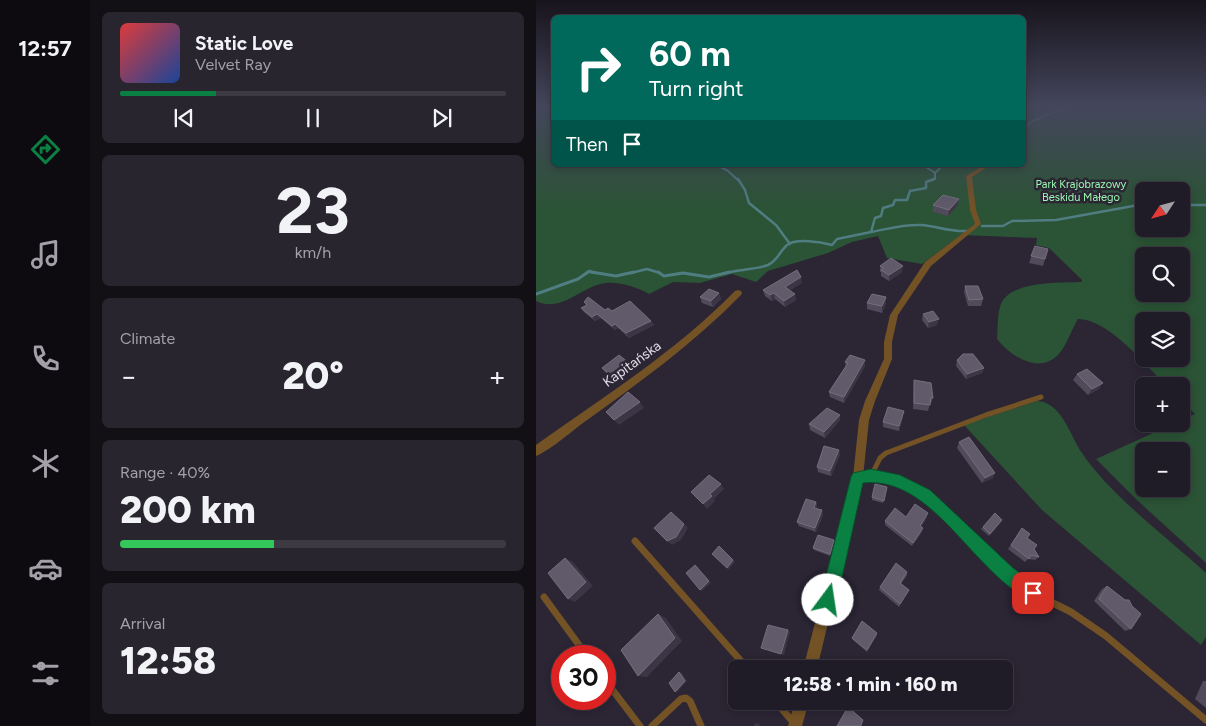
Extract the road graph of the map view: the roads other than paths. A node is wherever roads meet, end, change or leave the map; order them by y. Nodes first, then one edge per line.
1 (984, 167) edge
2 (738, 293) dead end
3 (1041, 397) dead end
4 (536, 451) edge
5 (871, 476) junction
6 (858, 477) junction
7 (635, 541) dead end
8 (544, 597) dead end
9 (579, 645) edge
10 (740, 660) edge
11 (812, 660) edge
12 (616, 694) edge
13 (782, 710) edge
14 (799, 710) edge
15 (1206, 720) edge
16 (640, 726) edge
17 (652, 726) edge
18 (701, 726) edge
19 (795, 726) edge

1 - 6 street
2 - 4 street, Kapitańska
3 - 5 lane
5 - 6 lane
5 - 15 lane
6 - 11 street
7 - 10 lane
8 - 9 lane
12 - 16 lane
13 - 19 lane
14 - 19 street
17 - 18 lane

